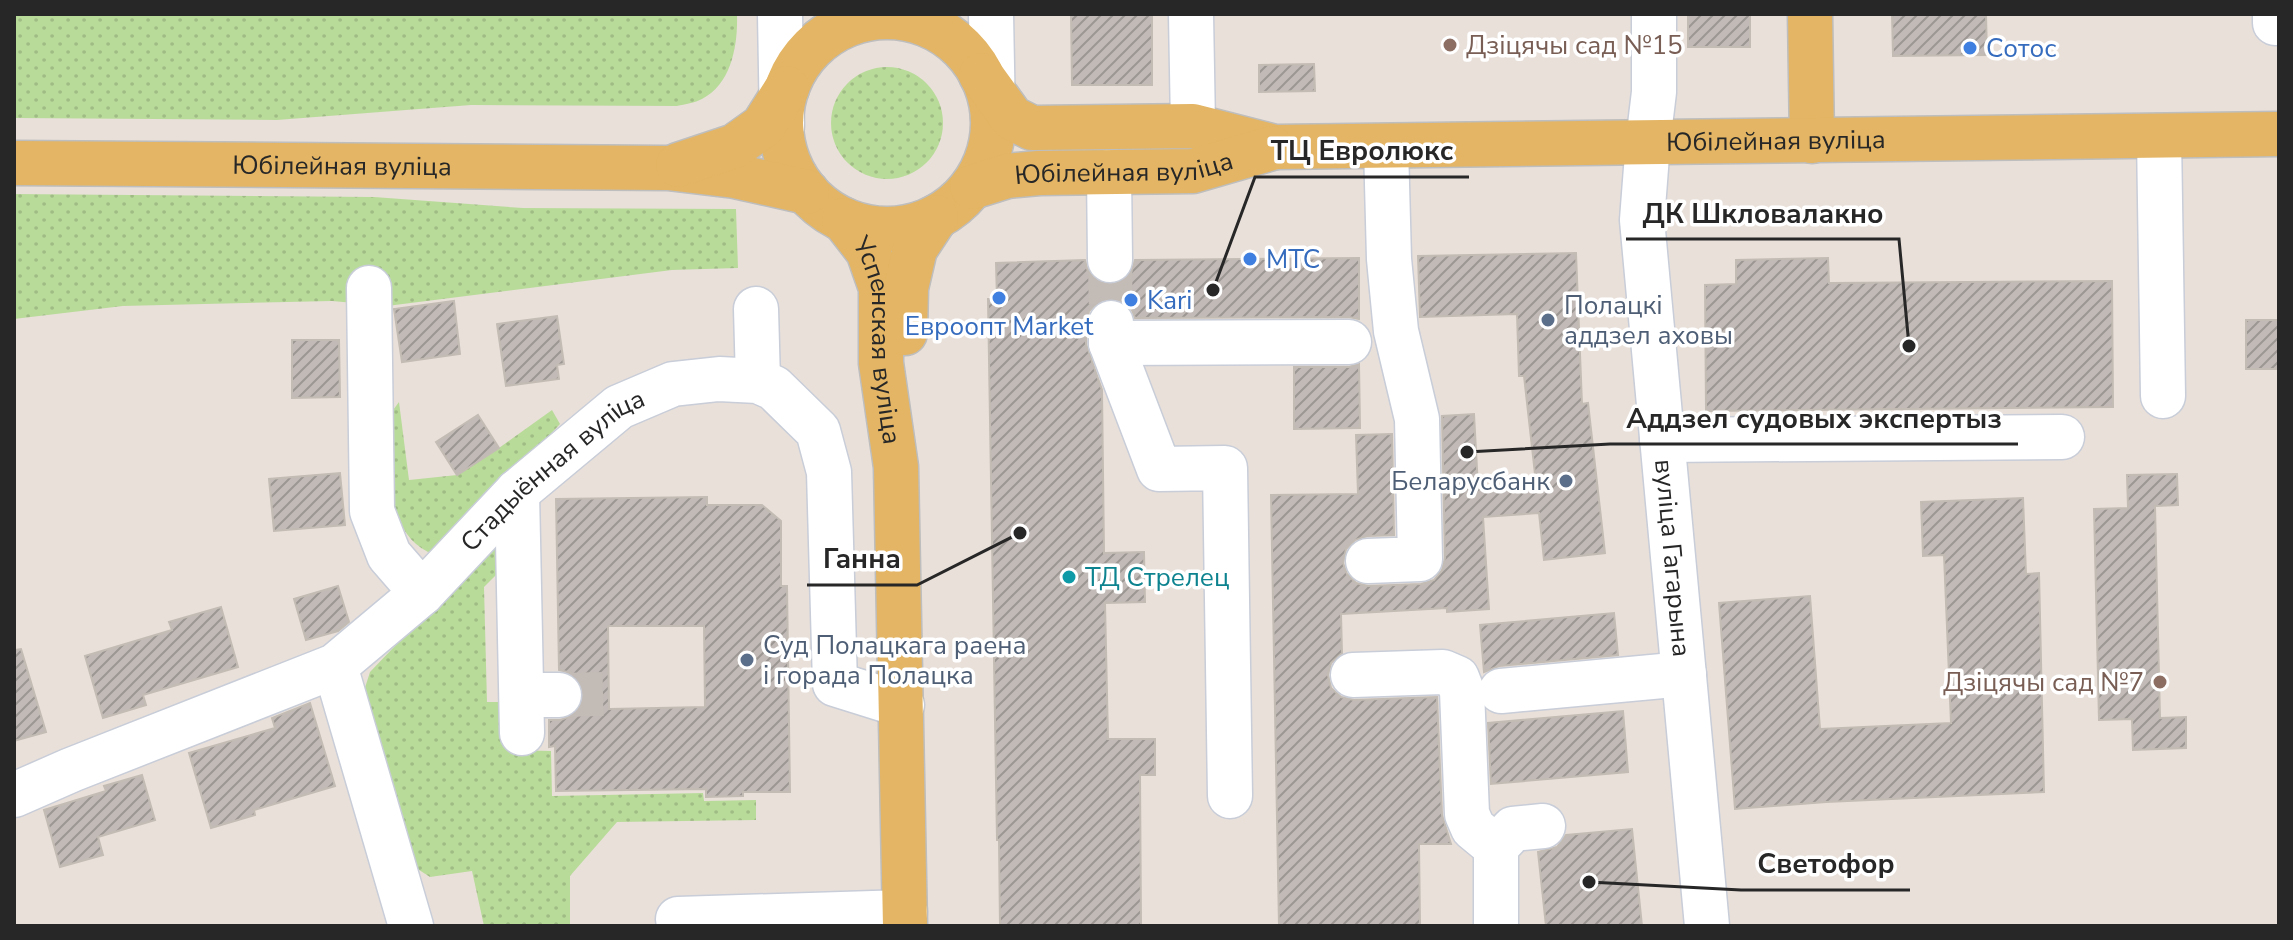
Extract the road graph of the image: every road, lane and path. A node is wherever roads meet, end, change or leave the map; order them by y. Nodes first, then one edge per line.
1 (780, 14) edge
2 (991, 14) edge
3 (1191, 14) edge
4 (1654, 14) edge
5 (1810, 14) edge
6 (2275, 14) edge
7 (2279, 23) edge
8 (989, 96) junction
9 (784, 102) junction
10 (1193, 126) junction
11 (2279, 134) edge
12 (2159, 136) junction
13 (1812, 141) junction
14 (1648, 142) junction
15 (1386, 146) junction
16 (1275, 147) junction
17 (14, 163) edge
18 (668, 168) junction
19 (1109, 172) junction
20 (972, 187) junction
21 (807, 192) junction
22 (936, 217) junction
23 (844, 220) junction
24 (1110, 260) tunnel mouth
25 (369, 288) dead end
26 (756, 309) dead end
27 (1349, 342) dead end
28 (758, 381) junction
29 (2163, 396) dead end
30 (2062, 437) dead end
31 (1662, 440) junction
32 (896, 467) junction
33 (517, 492) junction
34 (1368, 561) dead end
35 (422, 593) junction
36 (335, 666) junction
37 (1684, 674) junction
38 (1353, 675) dead end
39 (1501, 691) dead end
40 (902, 705) junction
41 (534, 708) dead end
42 (14, 795) edge
43 (1230, 796) dead end
44 (1543, 826) dead end
45 (1496, 847) junction
46 (678, 919) dead end
47 (905, 919) edge
48 (411, 926) edge
49 (1496, 926) edge
50 (1707, 926) edge

1 - 9 street
2 - 8 street
3 - 10 street
4 - 14 street, вуліца Гагарына
5 - 13 main road
6 - 7 street
8 - 9 main road
8 - 10 main road, Юбілейная вуліца
8 - 20 main road
9 - 18 main road, Юбілейная вуліца
9 - 21 main road
10 - 16 main road, Юбілейная вуліца
11 - 12 main road, Юбілейная вуліца
12 - 13 main road, Юбілейная вуліца
12 - 29 street
13 - 14 main road, Юбілейная вуліца
14 - 15 main road, Юбілейная вуліца
14 - 31 street, вуліца Гагарына
15 - 16 main road, Юбілейная вуліца
15 - 34 street
16 - 19 main road, Юбілейная вуліца
17 - 18 main road, Юбілейная вуліца
18 - 21 main road, Юбілейная вуліца
19 - 20 main road, Юбілейная вуліца
19 - 24 street
20 - 22 main road
21 - 23 main road
22 - 23 main road
22 - 32 main road, Успенская вуліца
23 - 32 main road, Успенская вуліца
25 - 35 street
26 - 28 street
27 - 43 street
28 - 33 street, Стадыённая вуліца
28 - 40 street
30 - 31 street
31 - 37 street, вуліца Гагарына
32 - 40 main road, Успенская вуліца
33 - 35 street, Стадыённая вуліца
33 - 41 street
35 - 36 street, Стадыённая вуліца
36 - 42 street, Стадыённая вуліца
36 - 48 street
37 - 39 street
37 - 50 street, вуліца Гагарына
38 - 45 street
40 - 47 main road, Успенская вуліца
44 - 45 street
45 - 49 street
46 - 47 street

